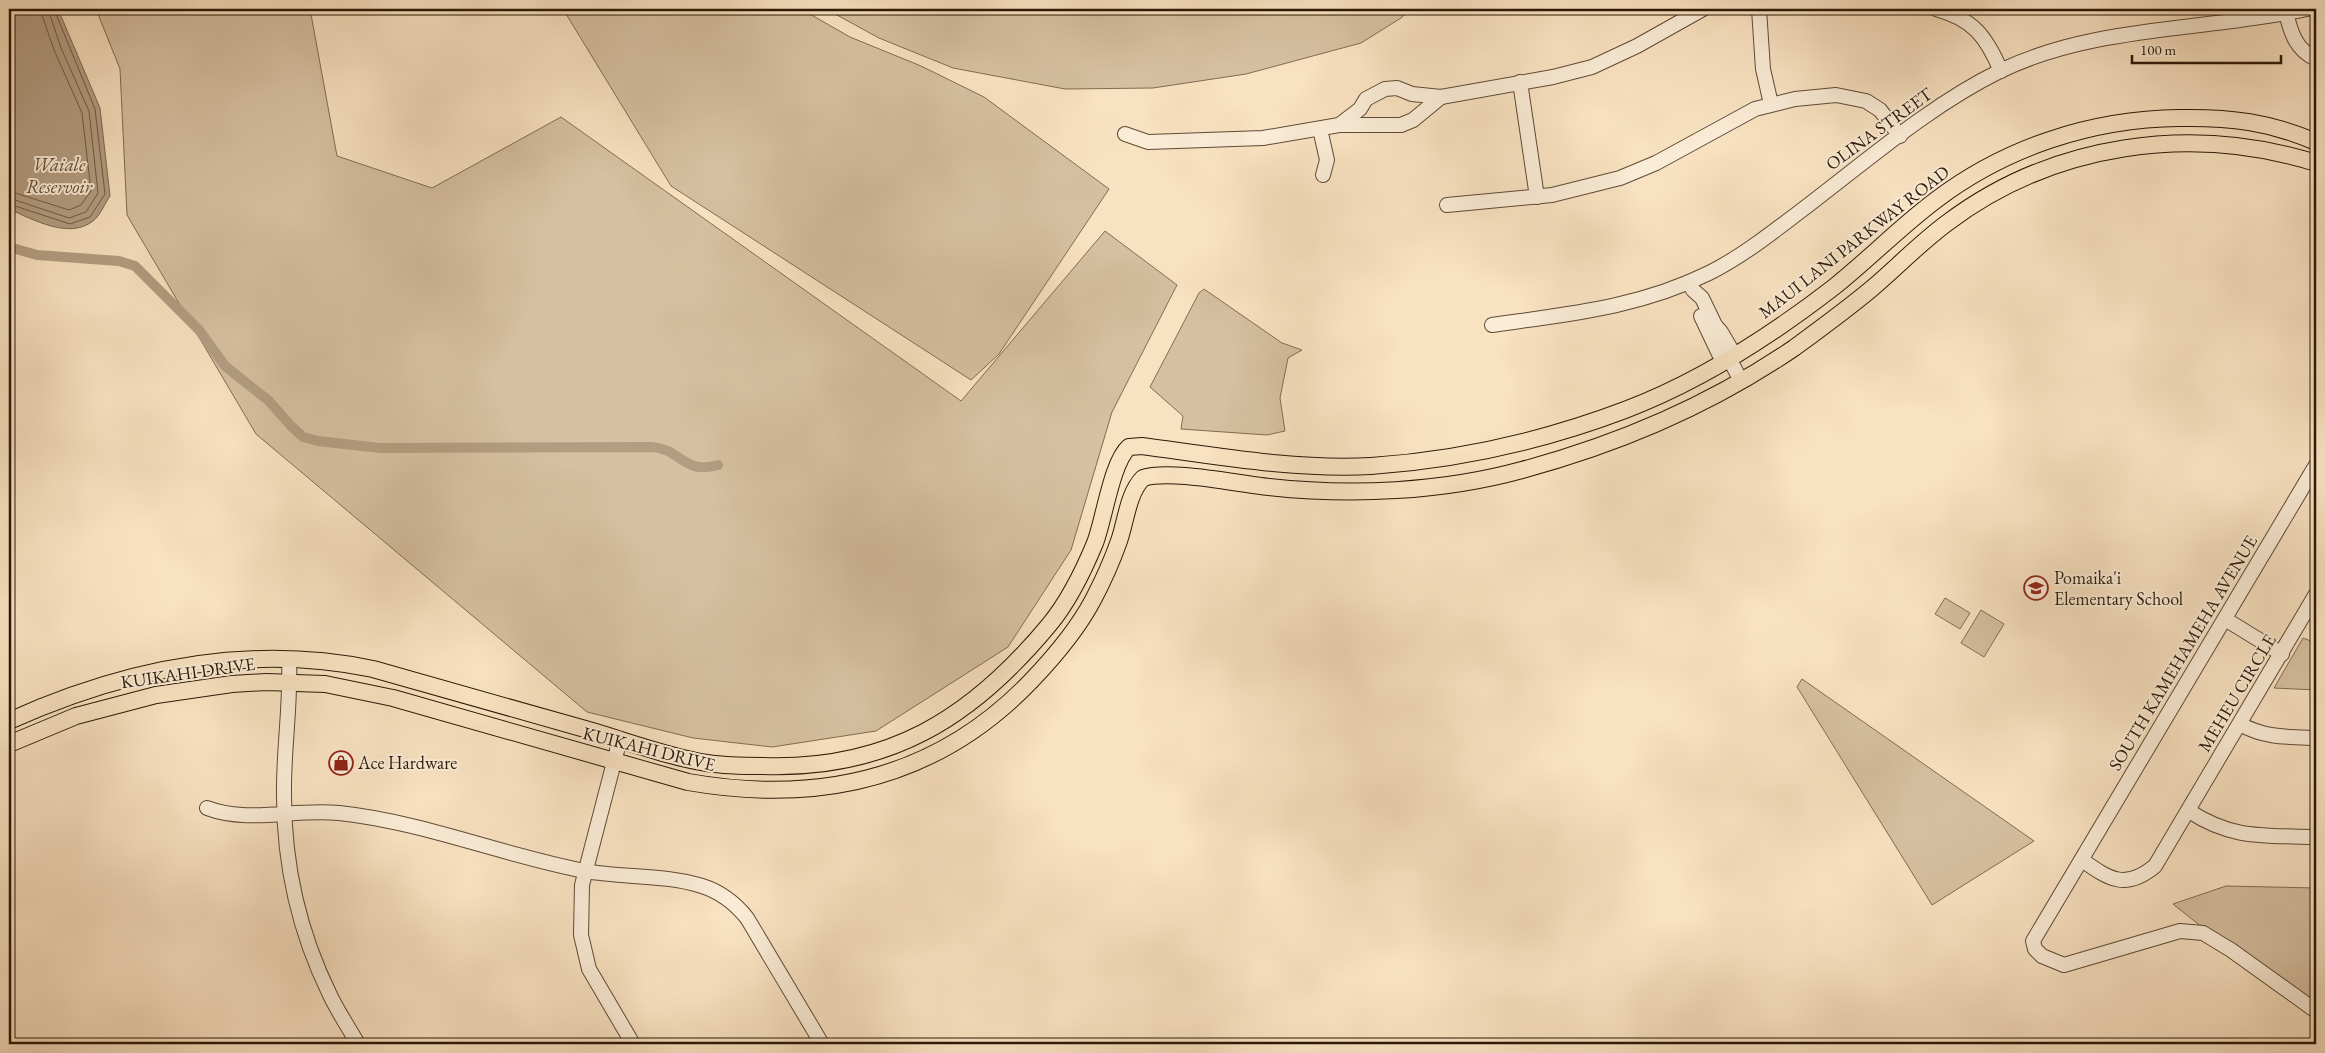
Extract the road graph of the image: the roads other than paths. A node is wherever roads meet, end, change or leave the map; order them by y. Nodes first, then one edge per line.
1 (1703, 9) edge
2 (1759, 9) edge
3 (1936, 9) edge
4 (2307, 9) edge
5 (2286, 13) junction
6 (2316, 59) edge
7 (2001, 71) junction
8 (1520, 82) junction
9 (1441, 97) junction
10 (1771, 104) junction
11 (1339, 125) junction
12 (1320, 128) junction
13 (1125, 134) dead end
14 (1900, 136) junction
15 (2316, 142) edge
16 (2316, 163) edge
17 (1323, 176) dead end
18 (1537, 197) junction
19 (1447, 205) dead end
20 (1691, 286) junction
21 (1492, 325) dead end
22 (1729, 358) junction
23 (1741, 381) junction
24 (1128, 447) joint
25 (2316, 465) edge
26 (2316, 594) edge
27 (2224, 619) junction
28 (2282, 654) junction
29 (289, 658) junction
30 (290, 683) junction
31 (9, 721) edge
32 (2240, 724) junction
33 (2316, 738) edge
34 (620, 739) junction
35 (9, 744) edge
36 (614, 762) junction
37 (207, 808) dead end
38 (2189, 811) junction
39 (284, 814) junction
40 (2316, 838) edge
41 (2082, 860) junction
42 (586, 871) junction
43 (2316, 1011) edge
44 (358, 1044) edge
45 (633, 1044) edge
46 (822, 1044) edge

1 - 8 street
2 - 10 street
3 - 7 street
4 - 5 street, OLINA STREET
5 - 6 street
5 - 7 street, OLINA STREET
7 - 14 street, OLINA STREET
8 - 9 street
8 - 18 street
9 - 11 street
9 - 11 street
10 - 14 street
10 - 18 street
11 - 12 street
12 - 13 street
12 - 17 street
14 - 20 street, OLINA STREET
15 - 22 main road, MAUI LANI PARKWAY ROAD
16 - 23 main road
18 - 19 street
20 - 21 street, OLINA STREET
20 - 22 street
22 - 23 street
22 - 24 main road, MAUI LANI PARKWAY ROAD
23 - 36 main road, KUIKAHI DRIVE
24 - 34 main road, KUIKAHI DRIVE
25 - 27 street, SOUTH KAMEHAMEHA AVENUE
26 - 28 street, MEHEU CIRCLE
27 - 28 street
27 - 41 street, SOUTH KAMEHAMEHA AVENUE
28 - 32 street, MEHEU CIRCLE
29 - 30 street
29 - 31 main road, KUIKAHI DRIVE
29 - 34 main road, KUIKAHI DRIVE
30 - 35 main road, KUIKAHI DRIVE
30 - 36 main road, KUIKAHI DRIVE
30 - 39 street
32 - 33 street
32 - 38 street, MEHEU CIRCLE
34 - 36 street
36 - 42 street
37 - 39 street
38 - 40 street
38 - 41 street, MEHEU CIRCLE
39 - 42 street
39 - 44 street
41 - 43 street, SOUTH KAMEHAMEHA AVENUE
42 - 45 street
42 - 46 street

